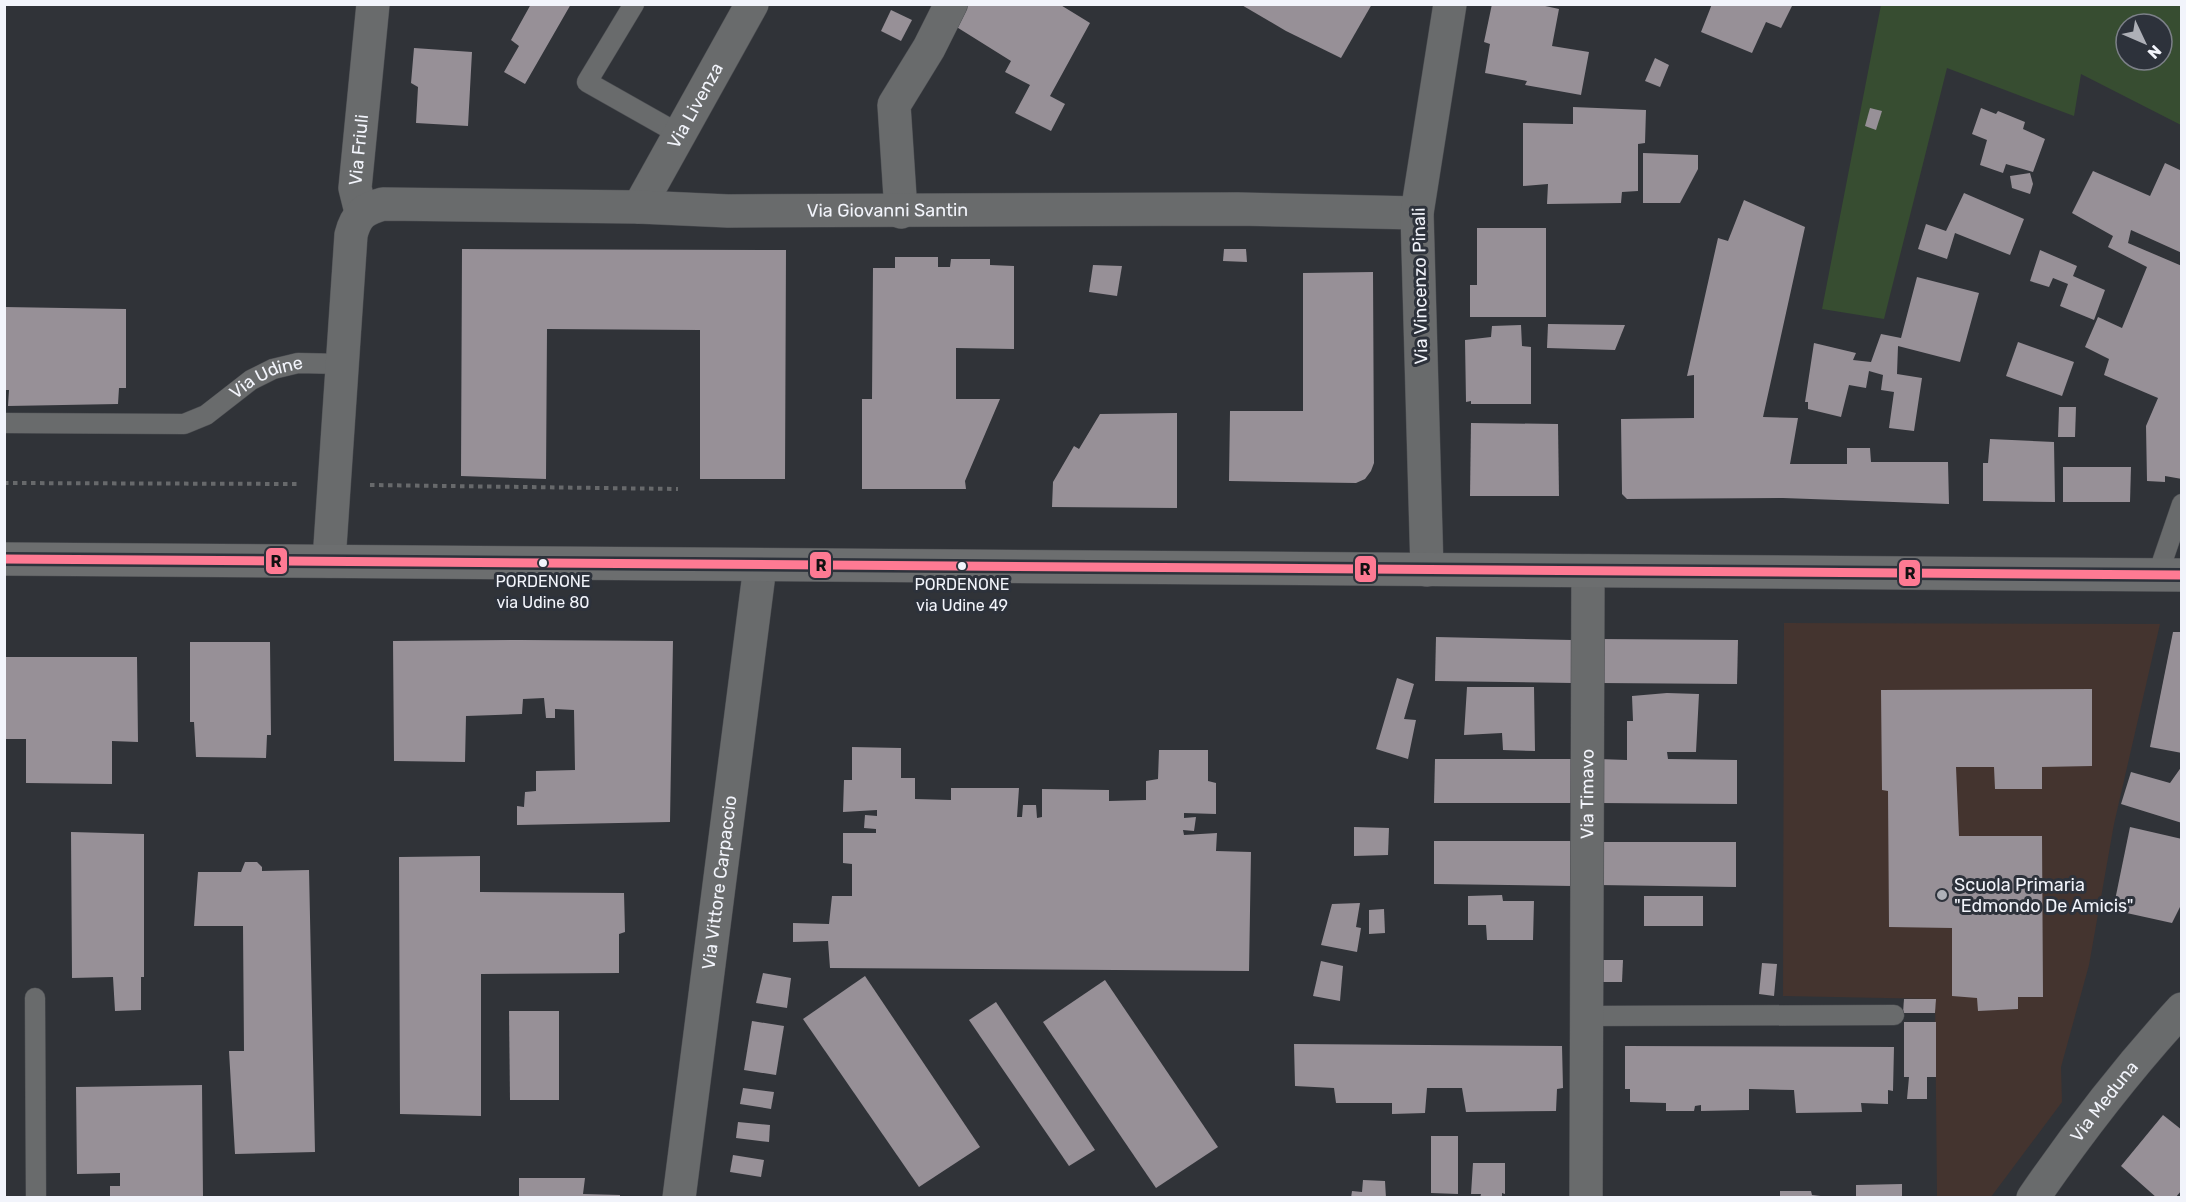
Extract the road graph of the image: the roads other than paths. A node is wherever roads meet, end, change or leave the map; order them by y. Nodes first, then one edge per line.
1 (373, 4) edge
2 (634, 4) edge
3 (752, 4) edge
4 (951, 4) edge
5 (1450, 4) edge
6 (679, 134) junction
7 (639, 207) junction
8 (361, 212) junction
9 (901, 212) junction
10 (1417, 213) junction
11 (342, 364) junction
12 (4, 423) edge
13 (2181, 504) edge
14 (4, 559) edge
15 (329, 561) junction
16 (760, 567) junction
17 (1427, 570) junction
18 (1588, 571) junction
19 (2170, 575) edge
20 (34, 998) dead end
21 (2181, 1010) edge
22 (1894, 1015) dead end
23 (1587, 1016) junction
24 (36, 1197) edge
25 (679, 1197) edge
26 (1586, 1197) edge
27 (2033, 1197) edge

1 - 8 street, Via Friuli
2 - 6 lane
3 - 6 street, Via Livenza
4 - 9 street
5 - 10 street, Via Vincenzo Pinali
6 - 7 street, Via Livenza
7 - 8 street, Via Giovanni Santin
7 - 9 street, Via Giovanni Santin
8 - 11 street, Via Friuli
9 - 10 street, Via Giovanni Santin
10 - 17 street, Via Vincenzo Pinali
11 - 12 lane, Via Udine
11 - 15 street
13 - 19 lane
14 - 15 main road
15 - 16 main road
16 - 17 main road
16 - 25 street, Via Vittore Carpaccio
17 - 18 main road
18 - 19 main road
18 - 23 street, Via Timavo
20 - 24 lane
21 - 27 street, Via Meduna
22 - 23 lane
23 - 26 street, Via Timavo

